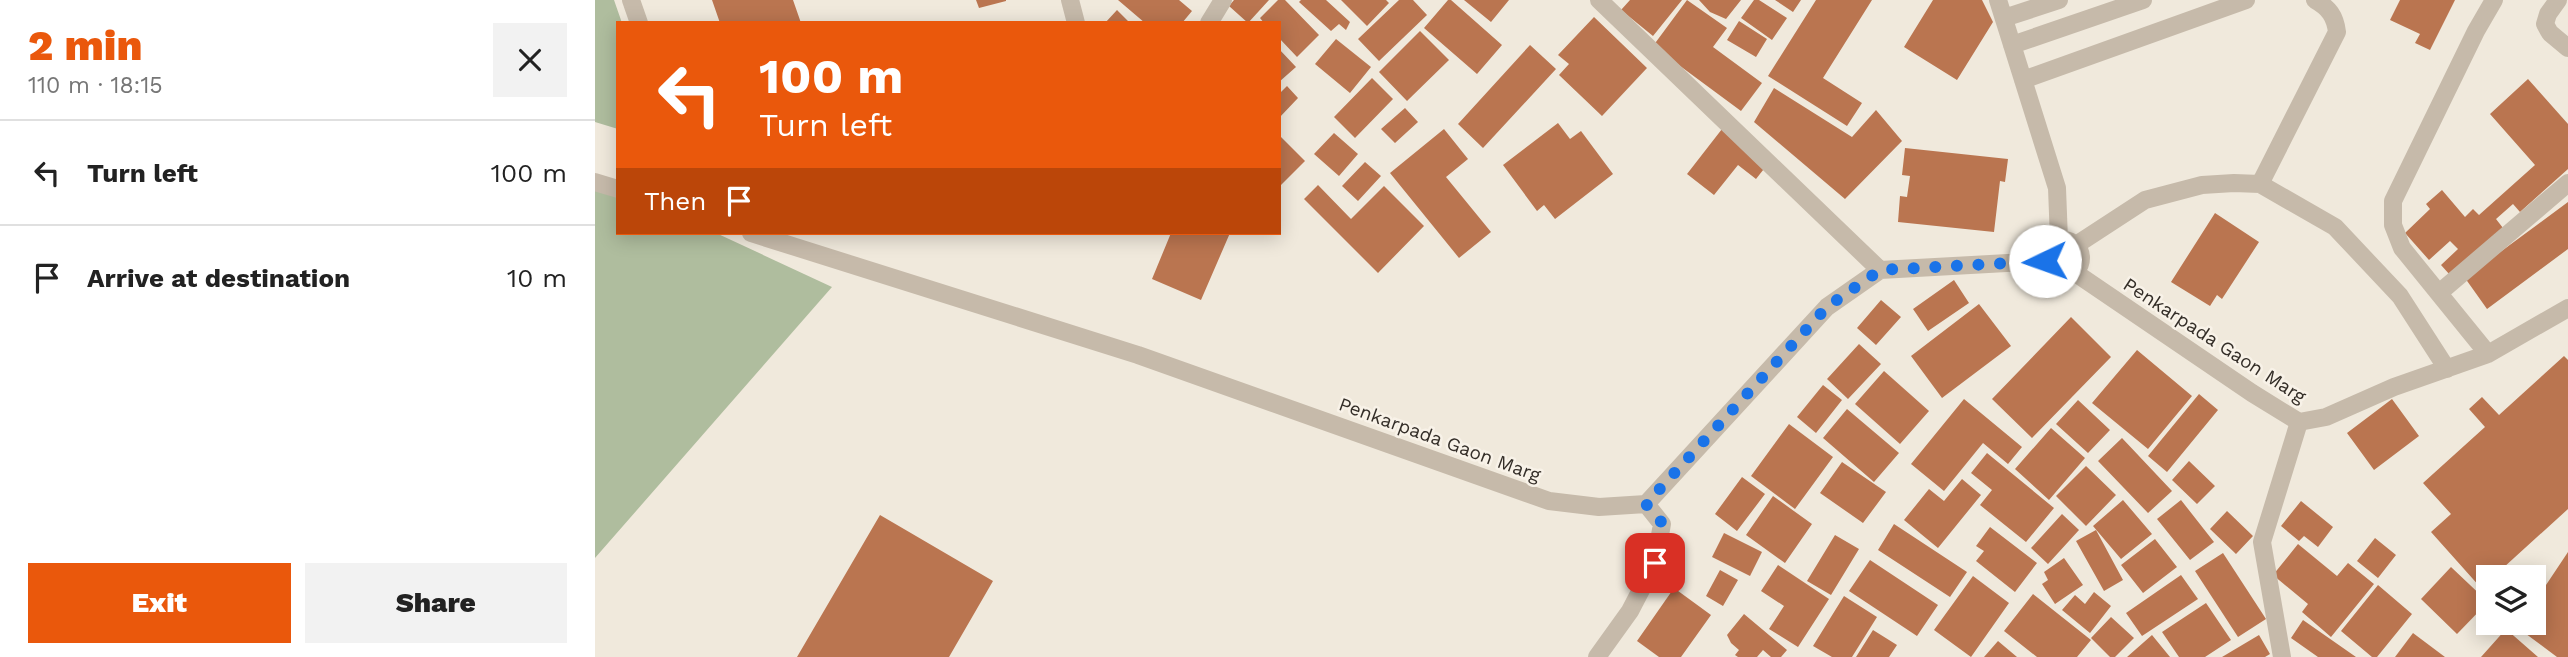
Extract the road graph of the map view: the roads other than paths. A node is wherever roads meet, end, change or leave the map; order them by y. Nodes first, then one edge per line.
1 (631, 0) edge
2 (1070, 0) edge
3 (1223, 0) edge
4 (1599, 0) edge
5 (1998, 0) edge
6 (2059, 0) edge
7 (2143, 0) edge
8 (2246, 0) edge
9 (2315, 0) edge
10 (2494, 0) edge
11 (2558, 0) edge
12 (2004, 18) junction
13 (638, 21) edge
14 (1075, 21) edge
15 (1210, 21) edge
16 (2012, 45) junction
17 (2568, 48) edge
18 (2023, 80) junction
19 (595, 182) edge
20 (2568, 183) edge
21 (2260, 184) junction
22 (616, 188) edge
23 (757, 235) edge
24 (2068, 243) junction
25 (2045, 261) junction
26 (1880, 270) junction
27 (2074, 272) junction
28 (2439, 293) junction
29 (2568, 308) edge
30 (2488, 354) junction
31 (2447, 369) junction
32 (2299, 422) junction
33 (1646, 504) junction
34 (1597, 657) edge
35 (2282, 657) edge

1 - 13 street
2 - 14 street
3 - 15 street
4 - 26 street
5 - 12 street
6 - 12 street
7 - 16 street
8 - 18 street
9 - 21 street
10 - 28 street
11 - 17 street
12 - 16 street
16 - 18 street
18 - 24 street
19 - 22 street
20 - 28 street
21 - 24 street
21 - 31 street
23 - 33 street, Penkarpada Gaon Marg
24 - 25 street
24 - 27 street
25 - 26 street
25 - 27 street
26 - 33 street
27 - 32 street, Penkarpada Gaon Marg
28 - 30 street
29 - 30 street, Penkarpada Gaon Marg
30 - 31 street, Penkarpada Gaon Marg
31 - 32 street, Penkarpada Gaon Marg
32 - 35 street
33 - 34 street

